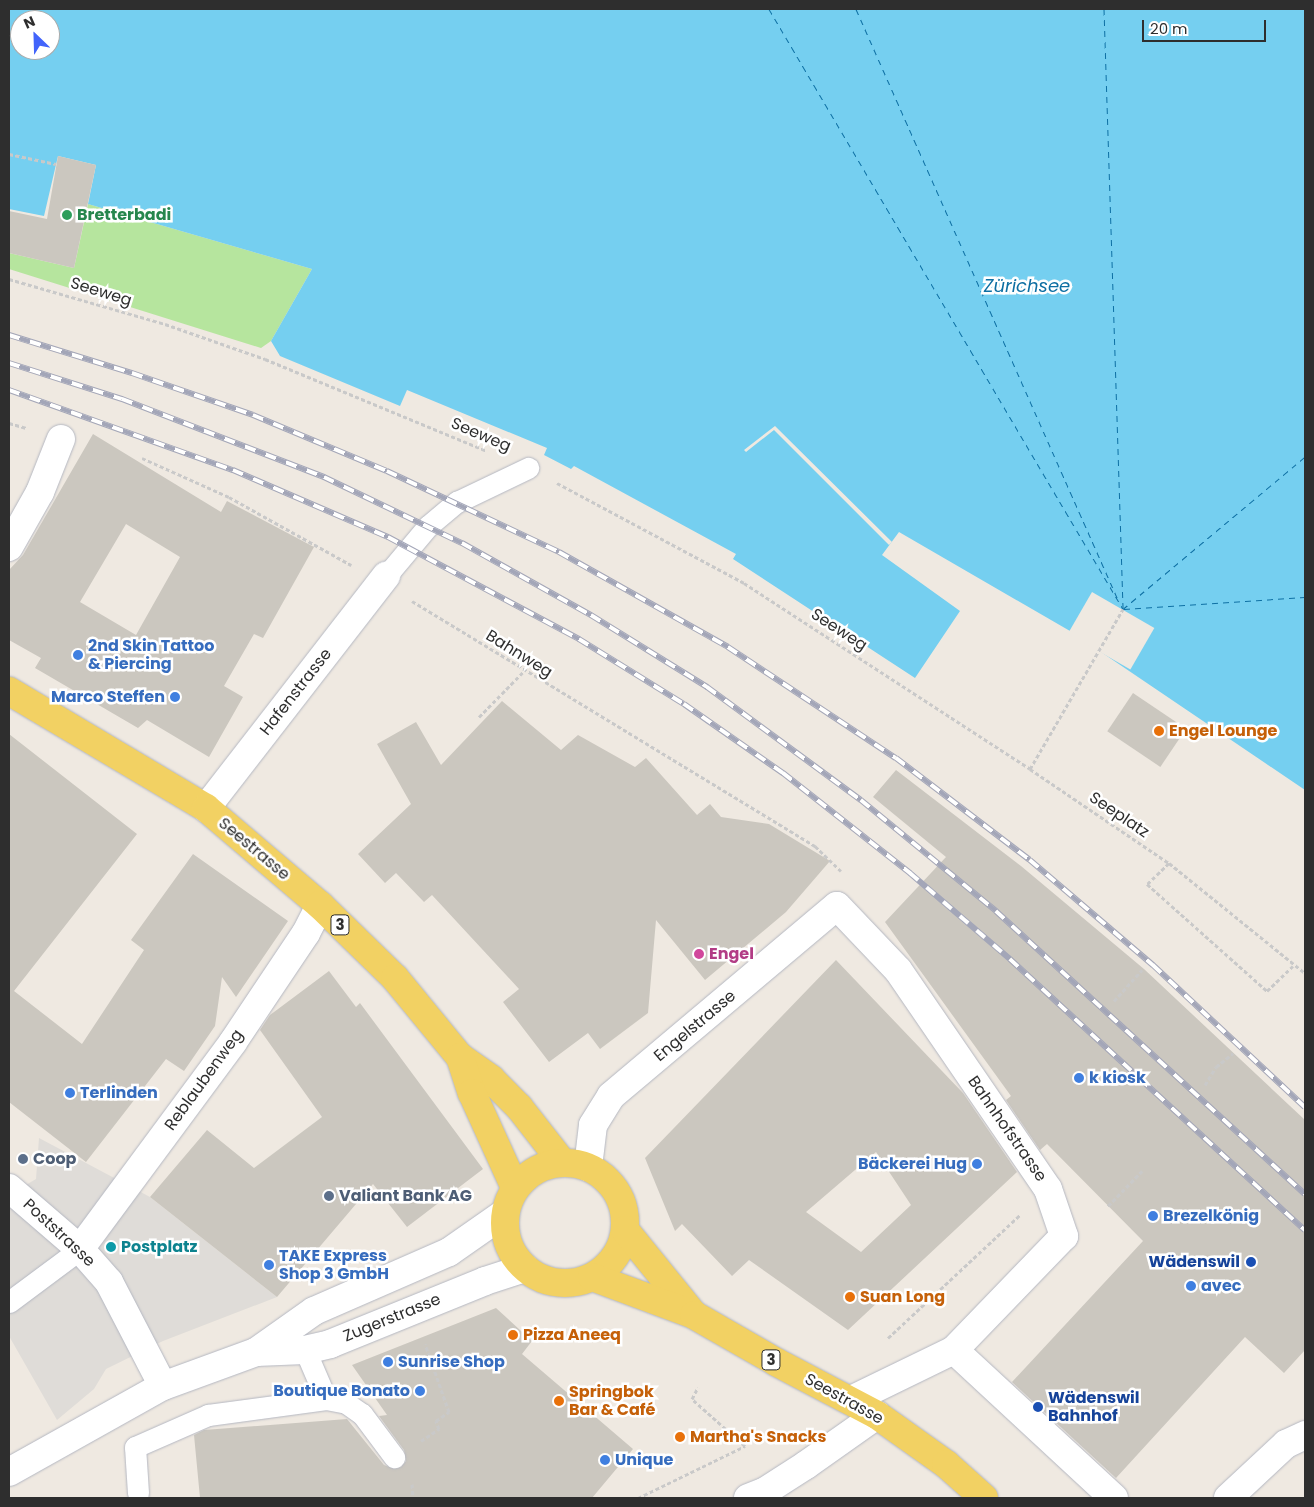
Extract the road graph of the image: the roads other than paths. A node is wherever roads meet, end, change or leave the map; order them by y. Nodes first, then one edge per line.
1 (61, 438) dead end
2 (528, 468) road end
3 (9, 547) edge
4 (384, 579) joint
5 (9, 691) edge
6 (206, 808) junction
7 (320, 905) junction
8 (837, 906) joint
9 (460, 1056) junction
10 (575, 1164) junction
11 (9, 1188) edge
12 (515, 1188) junction
13 (505, 1213) junction
14 (625, 1230) junction
15 (80, 1249) junction
16 (525, 1268) junction
17 (592, 1277) junction
18 (9, 1302) edge
19 (694, 1315) junction
20 (305, 1350) junction
21 (954, 1350) junction
22 (256, 1352) junction
23 (163, 1386) junction
24 (326, 1399) junction
25 (852, 1400) junction
26 (877, 1415) junction
27 (1305, 1435) edge
28 (394, 1457) dead end
29 (9, 1472) edge
30 (138, 1493) dead end
31 (760, 1496) edge
32 (984, 1498) edge
33 (1114, 1498) edge
34 (1228, 1498) edge

1 - 3 street
2 - 4 lane
4 - 6 street, Hafenstrasse
5 - 6 main road, Seestrasse / 3
6 - 7 main road, Seestrasse / 3
7 - 9 main road, Seestrasse / 3
7 - 15 street, Reblaubenweg
8 - 10 street, Engelstrasse
8 - 21 street, Bahnhofstrasse
9 - 10 main road, Seestrasse / 3
9 - 12 main road, Seestrasse / 3
10 - 12 main road
10 - 14 main road
11 - 15 street, Poststrasse
12 - 13 main road
13 - 16 main road
13 - 22 street, Zugerstrasse
14 - 17 main road
14 - 19 main road, Seestrasse / 3
15 - 18 lane
15 - 23 street, Poststrasse
16 - 17 main road
16 - 20 street, Zugerstrasse
17 - 19 main road, Seestrasse / 3
19 - 25 main road, Seestrasse / 3
20 - 22 street, Zugerstrasse
20 - 24 lane
21 - 25 street, Bahnhofstrasse
21 - 33 street
22 - 23 street, Zugerstrasse
23 - 29 street, Zugerstrasse
24 - 28 lane
24 - 30 lane
25 - 26 main road, Seestrasse / 3
26 - 31 street
26 - 32 main road, Seestrasse / 3
27 - 34 street

